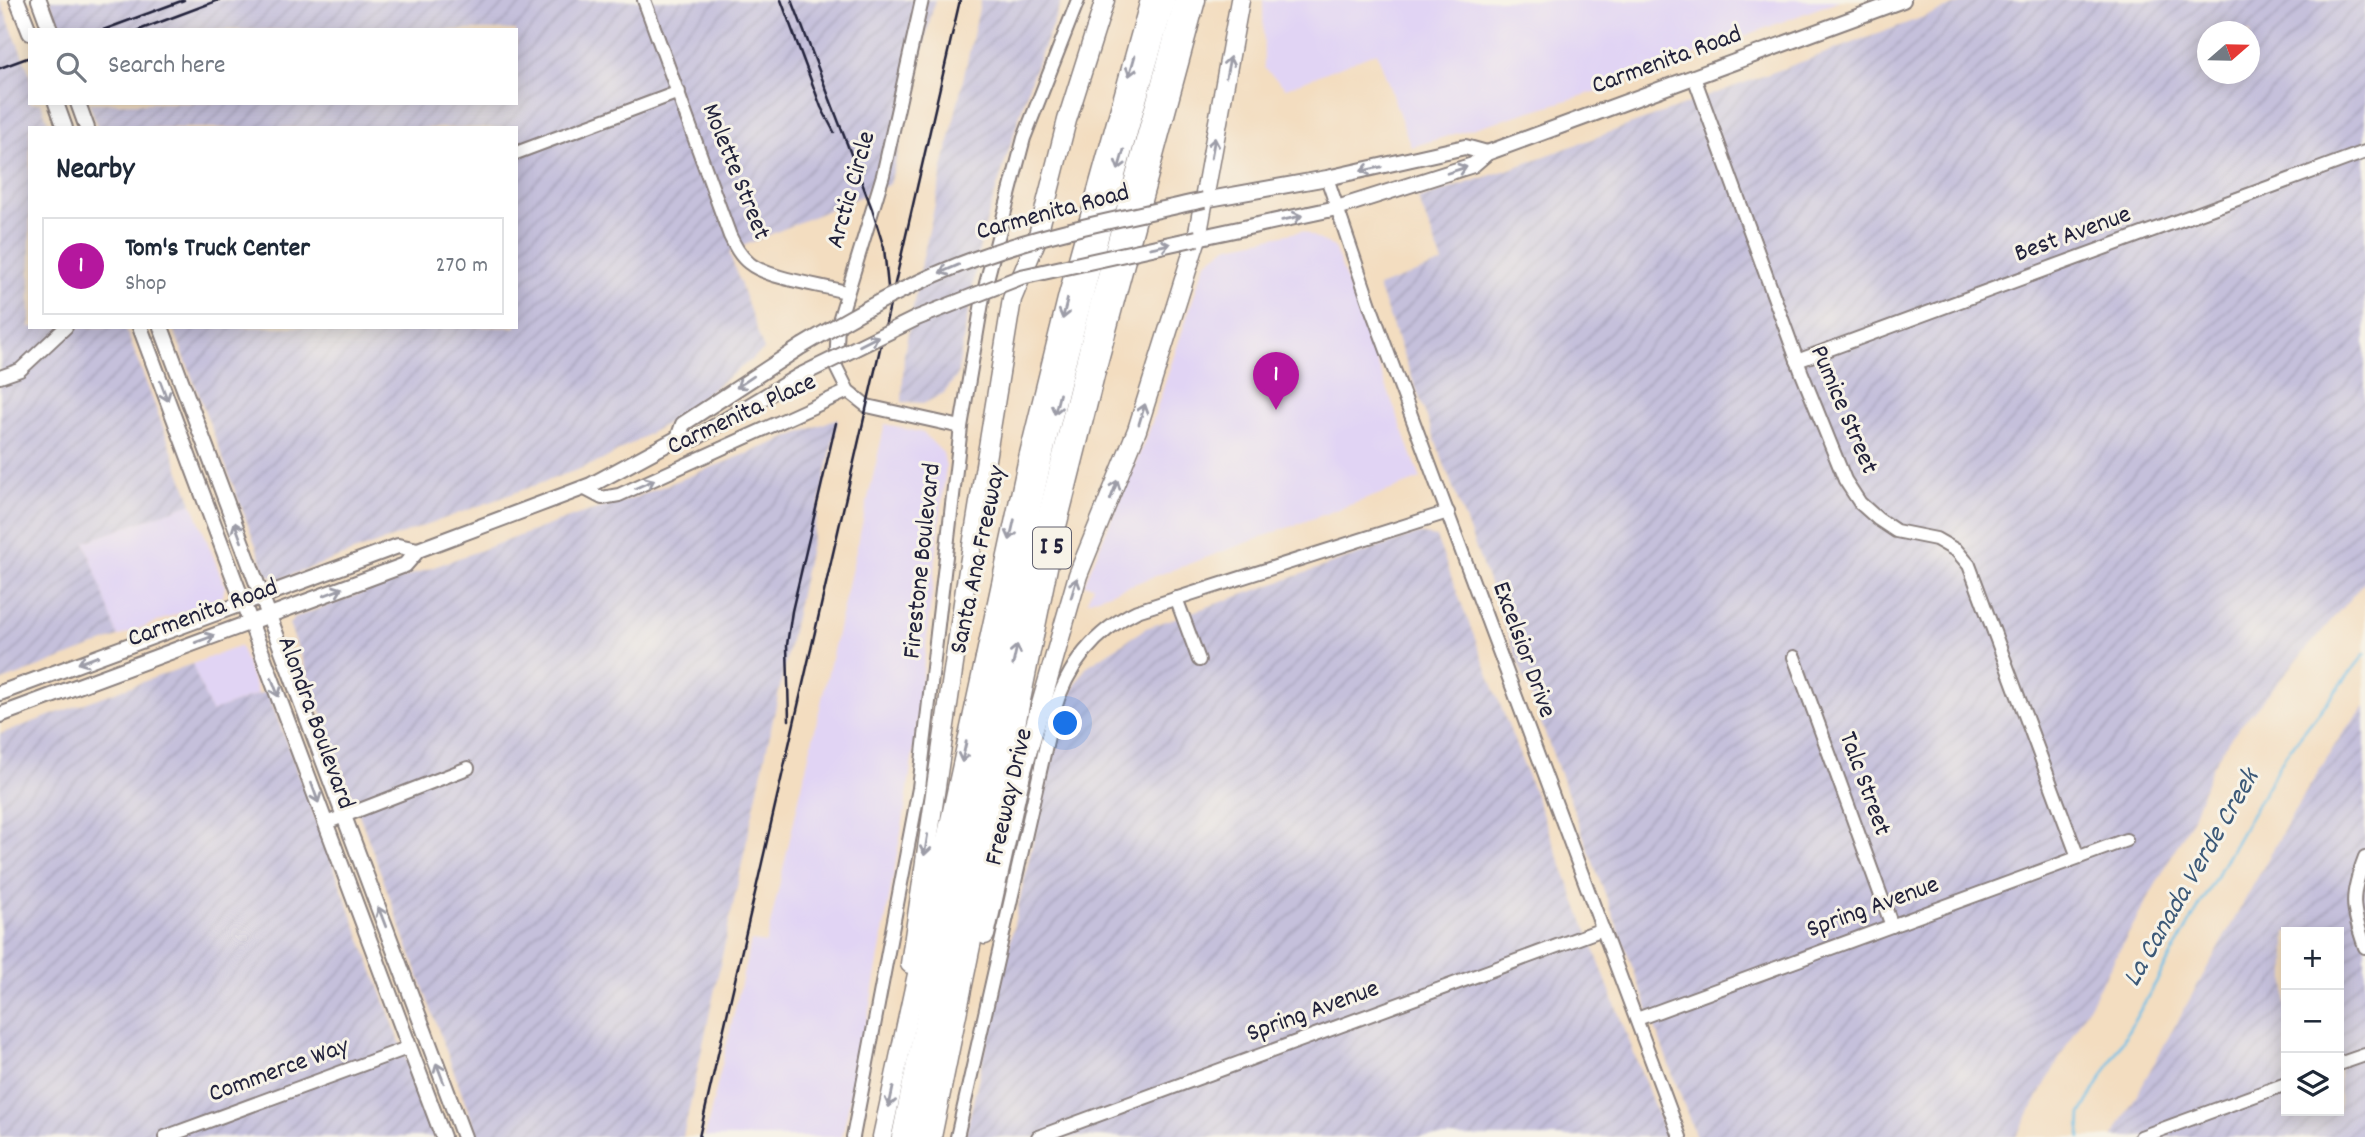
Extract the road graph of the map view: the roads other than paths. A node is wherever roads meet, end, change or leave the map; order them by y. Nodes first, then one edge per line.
1 (17, 0) edge
2 (39, 0) edge
3 (645, 0) edge
4 (922, 0) edge
5 (1078, 0) edge
6 (1105, 0) edge
7 (1150, 0) edge
8 (1166, 0) edge
9 (1184, 0) edge
10 (1196, 0) edge
11 (1240, 0) edge
12 (1903, 0) edge
13 (1869, 6) edge
14 (28, 28) edge
15 (49, 28) edge
16 (1694, 77) junction
17 (679, 92) junction
18 (57, 105) edge
19 (79, 105) edge
20 (64, 126) edge
21 (86, 126) edge
22 (518, 152) edge
23 (2365, 152) edge
24 (1487, 153) junction
25 (1326, 178) junction
26 (1204, 200) junction
27 (1337, 208) junction
28 (1197, 238) junction
29 (1037, 239) junction
30 (1021, 277) junction
31 (846, 292) junction
32 (64, 329) edge
33 (141, 329) edge
34 (162, 329) edge
35 (1797, 361) junction
36 (0, 377) edge
37 (848, 391) junction
38 (961, 427) junction
39 (678, 438) junction
40 (583, 488) junction
41 (1448, 512) junction
42 (418, 550) junction
43 (261, 596) junction
44 (1176, 598) junction
45 (243, 603) junction
46 (269, 616) junction
47 (251, 623) junction
48 (1794, 657) dead end
49 (1199, 660) dead end
50 (0, 693) edge
51 (0, 715) edge
52 (468, 768) dead end
53 (344, 816) junction
54 (326, 823) junction
55 (2126, 840) dead end
56 (2078, 857) junction
57 (2365, 857) edge
58 (1892, 926) junction
59 (1603, 929) junction
60 (2365, 947) edge
61 (406, 981) junction
62 (387, 988) junction
63 (1636, 1019) junction
64 (410, 1047) junction
65 (2365, 1055) edge
66 (900, 1057) junction
67 (2344, 1062) edge
68 (2281, 1086) edge
69 (938, 1104) junction
70 (165, 1137) edge
71 (443, 1137) edge
72 (464, 1137) edge
73 (853, 1137) edge
74 (883, 1137) edge
75 (901, 1137) edge
76 (915, 1137) edge
77 (932, 1137) edge
78 (957, 1137) edge
79 (1038, 1137) edge
80 (1680, 1137) edge
81 (2141, 1137) edge

1 - 14 main road
2 - 15 main road
3 - 17 street, Molette Street
4 - 31 street, Arctic Circle
5 - 38 street, Firestone Boulevard
6 - 29 highway
7 -> 66 highway, Santa Ana Freeway / I 5
8 -> 75 highway
76 -> 9 highway
10 - 69 highway, I 5
26 -> 11 highway
12 - 13 main road, Carmenita Road
13 - 16 main road, Carmenita Road
16 - 24 main road, Carmenita Road
16 - 35 street, Pumice Street
17 - 22 street
17 - 31 street, Molette Street
18 - 20 main road
19 - 21 main road
23 - 35 street, Best Avenue
24 -> 25 main road, Carmenita Road
27 -> 24 main road, Carmenita Road
25 - 26 main road, Carmenita Road
25 - 27 street, Excelsior Drive
26 - 28 highway
26 - 29 main road, Carmenita Road, bridge
28 -> 27 main road, Carmenita Road
27 - 41 street, Excelsior Drive
30 -> 28 main road, Carmenita Road, bridge
69 -> 28 highway
29 - 30 highway
29 -> 39 main road, Carmenita Road, bridge
39 -> 30 main road, Carmenita Road, bridge
30 -> 66 highway
31 - 37 street, Arctic Circle
32 - 36 street
33 -> 45 main road, Alondra Boulevard
43 -> 34 main road, Alondra Boulevard
35 - 56 street, Pumice Street
37 - 38 street, Carmenita Place
40 -> 37 street, Carmenita Place
38 - 73 street, Firestone Boulevard
39 - 40 main road, Carmenita Road
40 - 42 main road, Carmenita Road
41 - 44 street, Freeway Drive
41 - 59 street, Excelsior Drive
42 - 43 main road, Carmenita Road
46 -> 42 main road, Carmenita Road
43 - 45 main road, Carmenita Road
43 - 46 main road, Alondra Boulevard
44 - 49 street
44 - 78 street, Freeway Drive
45 - 47 main road, Alondra Boulevard
45 -> 50 main road, Carmenita Road
46 - 47 main road, Carmenita Road
46 - 53 main road, Alondra Boulevard
51 -> 47 main road, Carmenita Road
47 -> 54 main road, Alondra Boulevard
48 - 58 street, Talc Street
52 - 53 street
53 - 54 street
61 -> 53 main road, Alondra Boulevard
54 - 62 main road, Alondra Boulevard
55 - 56 street, Spring Avenue
56 - 58 street, Spring Avenue
57 - 60 street
58 - 63 street, Spring Avenue
59 - 63 street, Excelsior Drive
59 - 79 street, Spring Avenue
61 - 62 main road
72 -> 61 main road, Alondra Boulevard
62 - 64 main road, Alondra Boulevard
63 - 80 street, Excelsior Drive
64 - 70 street, Commerce Way
64 - 71 main road, Alondra Boulevard
65 - 67 street
66 -> 74 highway, Santa Ana Freeway / I 5
68 - 81 street
69 - 77 highway, I 5

